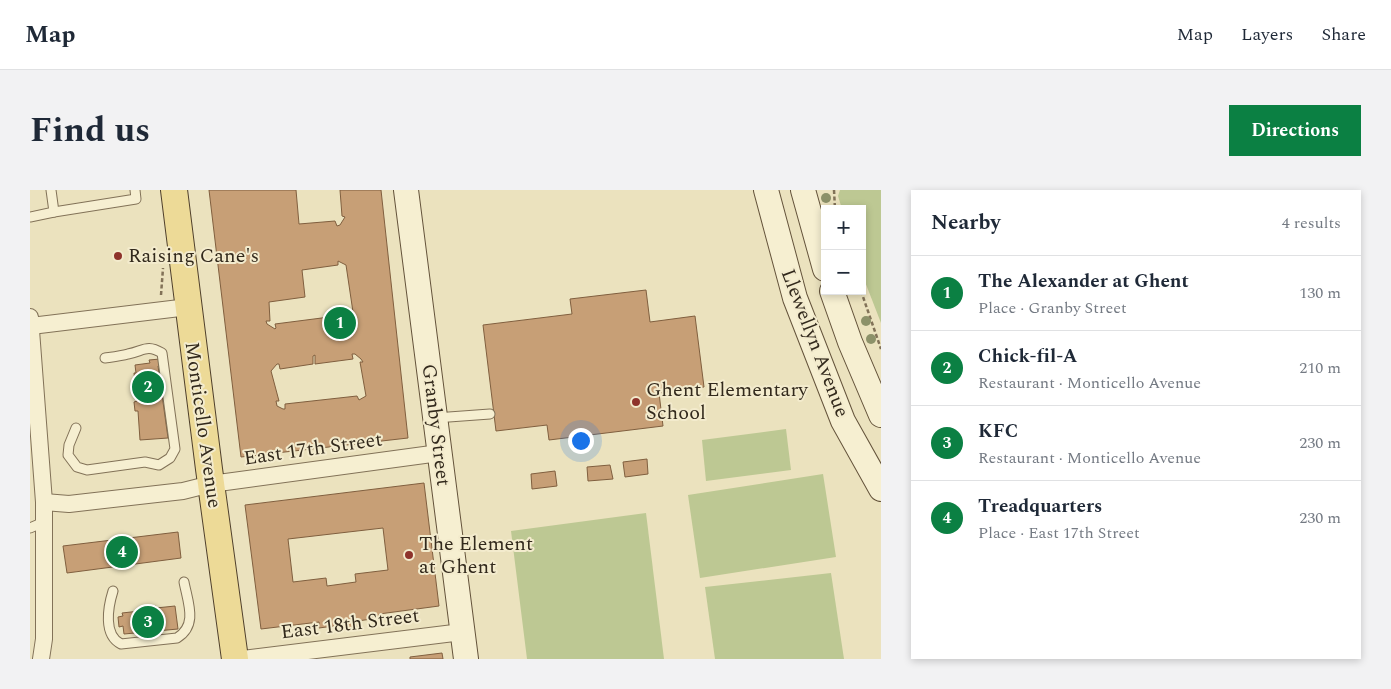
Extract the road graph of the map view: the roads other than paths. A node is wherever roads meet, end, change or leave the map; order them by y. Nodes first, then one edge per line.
1 (51, 190) edge
2 (135, 190) edge
3 (174, 190) edge
4 (406, 190) edge
5 (766, 190) edge
6 (802, 190) edge
7 (54, 212) junction
8 (30, 217) edge
9 (821, 255) edge
10 (833, 295) edge
11 (177, 302) junction
12 (30, 322) edge
13 (104, 358) dead end
14 (490, 414) dead end
15 (881, 414) edge
16 (435, 418) junction
17 (76, 428) dead end
18 (439, 453) junction
19 (210, 484) junction
20 (881, 489) edge
21 (44, 502) junction
22 (37, 525) edge
23 (184, 582) dead end
24 (113, 591) dead end
25 (462, 632) junction
26 (41, 659) edge
27 (235, 659) edge
28 (243, 659) edge
29 (466, 659) edge

1 - 7 lane
2 - 7 lane
3 - 11 main road, Monticello Avenue
4 - 16 street, Granby Street
5 - 20 street, Llewellyn Avenue
6 - 9 street, Llewellyn Avenue
7 - 8 lane
10 - 15 street, Llewellyn Avenue
11 - 12 street
11 - 19 main road, Monticello Avenue
12 - 21 street
13 - 17 lane
14 - 16 lane
16 - 18 street, Granby Street
18 - 19 street, East 17th Street
18 - 25 street, Granby Street
19 - 21 street, East 17th Street
19 - 27 main road, Monticello Avenue
21 - 22 street
22 - 26 street
23 - 24 lane
25 - 28 street, East 18th Street
25 - 29 street, Granby Street

